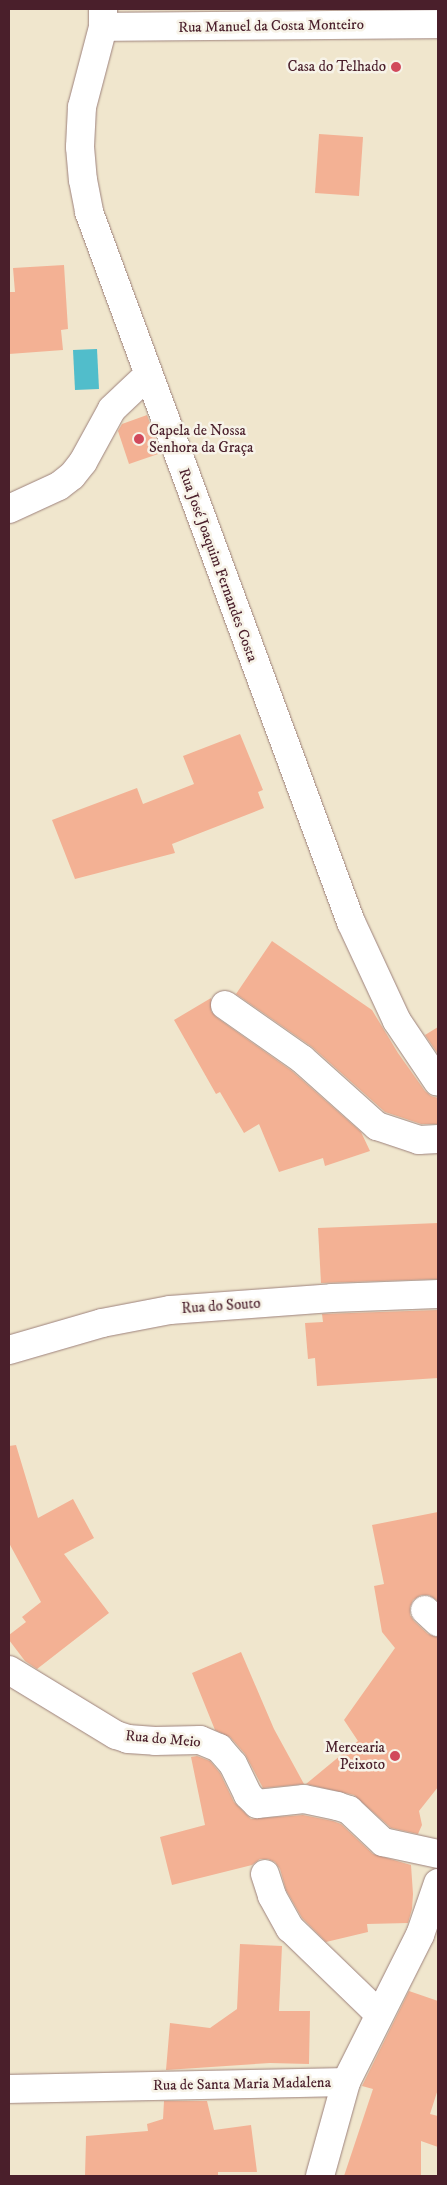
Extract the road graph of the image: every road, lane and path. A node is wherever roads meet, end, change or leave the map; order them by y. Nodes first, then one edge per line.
1 (103, 18) edge
2 (438, 24) edge
3 (148, 375) junction
4 (9, 509) edge
5 (225, 1005) dead end
6 (438, 1082) edge
7 (438, 1139) edge
8 (438, 1294) edge
9 (9, 1350) edge
10 (9, 1670) edge
11 (438, 1854) edge
12 (264, 1874) dead end
13 (438, 1883) edge
14 (380, 2014) junction
15 (346, 2082) junction
16 (9, 2089) edge
17 (321, 2176) edge

1 - 2 street, Rua Manuel da Costa Monteiro
1 - 3 street, Rua José Joaquim Fernandes Costa
3 - 4 street
3 - 6 street, Rua José Joaquim Fernandes Costa
5 - 7 street
8 - 9 street, Rua do Souto
10 - 11 street, Rua do Meio
12 - 14 street
13 - 14 street, Rua de Santa Maria Madalena
14 - 15 street, Rua de Santa Maria Madalena
15 - 16 street, Rua de Santa Maria Madalena
15 - 17 street

